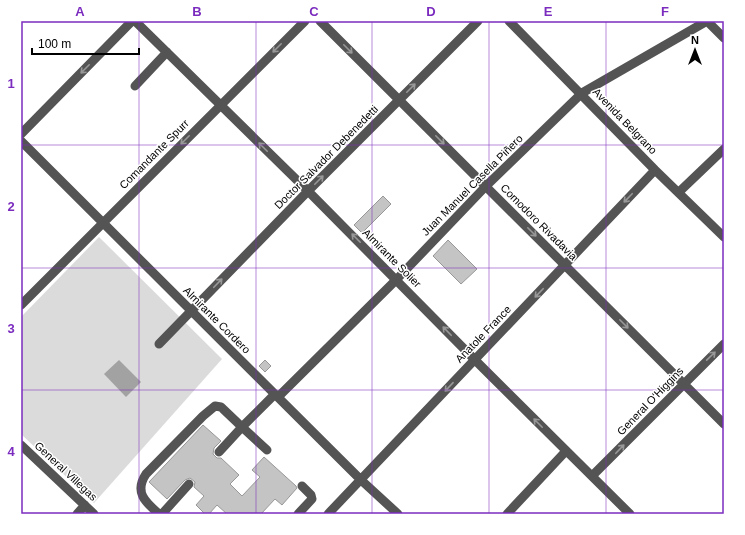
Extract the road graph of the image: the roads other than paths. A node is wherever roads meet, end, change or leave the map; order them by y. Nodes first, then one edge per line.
1 (134, 21) edge
2 (305, 21) edge
3 (320, 21) edge
4 (478, 21) edge
5 (509, 21) edge
6 (707, 21) edge
7 (692, 24) edge
8 (724, 38) edge
9 (167, 52) junction
10 (135, 86) dead end
11 (582, 94) junction
12 (399, 100) junction
13 (220, 104) junction
14 (21, 134) edge
15 (21, 142) edge
16 (724, 148) edge
17 (655, 170) junction
18 (486, 186) junction
19 (308, 191) junction
20 (679, 192) junction
21 (102, 223) junction
22 (724, 237) edge
23 (566, 265) junction
24 (396, 279) junction
25 (21, 305) edge
26 (191, 310) junction
27 (159, 344) dead end
28 (724, 344) edge
29 (475, 360) junction
30 (684, 383) junction
31 (276, 395) junction
32 (724, 424) edge
33 (242, 427) junction
34 (21, 445) edge
35 (267, 450) dead end
36 (566, 451) junction
37 (218, 452) dead end
38 (592, 476) junction
39 (362, 480) junction
40 (189, 484) dead end
41 (302, 486) dead end
42 (85, 505) junction
43 (77, 514) edge
44 (94, 514) edge
45 (159, 514) edge
46 (162, 514) edge
47 (298, 514) edge
48 (328, 514) edge
49 (398, 514) edge
50 (507, 514) edge
51 (630, 514) edge

1 - 9 street, Almirante Solier
1 -> 14 street
2 -> 13 street, Comandante Spurr
3 -> 12 street, Comodoro Rivadavia
12 -> 4 street, Doctor Salvador Debenedetti
5 - 11 street, Avenida Belgrano
6 - 7 street, Juan Manuel Casella Piñero
6 - 8 street
7 - 11 street, Juan Manuel Casella Piñero
9 - 10 street
9 - 13 street, Almirante Solier
11 - 17 street, Avenida Belgrano
11 - 18 street, Juan Manuel Casella Piñero
12 -> 18 street, Comodoro Rivadavia
19 -> 12 street, Doctor Salvador Debenedetti
19 -> 13 street, Almirante Solier
13 -> 21 street, Comandante Spurr
15 - 21 street, Almirante Cordero
16 - 20 street
17 - 20 street, Avenida Belgrano
17 -> 23 street, Anatole France
18 -> 23 street, Comodoro Rivadavia
18 - 24 street, Juan Manuel Casella Piñero
24 -> 19 street, Almirante Solier
26 -> 19 street, Doctor Salvador Debenedetti
20 - 22 street, Avenida Belgrano
21 - 25 street, Comandante Spurr
21 - 26 street, Almirante Cordero
23 -> 29 street, Anatole France
23 -> 30 street, Comodoro Rivadavia
29 -> 24 street, Almirante Solier
24 - 31 street, Juan Manuel Casella Piñero
26 - 27 street, Doctor Salvador Debenedetti
26 - 31 street, Almirante Cordero
30 -> 28 street, General O'Higgins
36 -> 29 street, Almirante Solier
29 -> 39 street, Anatole France
30 - 32 street, Comodoro Rivadavia
38 -> 30 street, General O'Higgins
31 - 33 street, Juan Manuel Casella Piñero
31 - 39 street, Almirante Cordero
33 - 35 street
33 - 37 street, Juan Manuel Casella Piñero
33 - 45 street
34 - 42 street, General Villegas
36 - 38 street, Almirante Solier
36 - 50 street
38 - 51 street, Almirante Solier
39 - 48 street, Anatole France
39 - 49 street, Almirante Cordero
40 - 46 street
41 - 47 street
42 - 43 street
42 - 44 street, General Villegas

